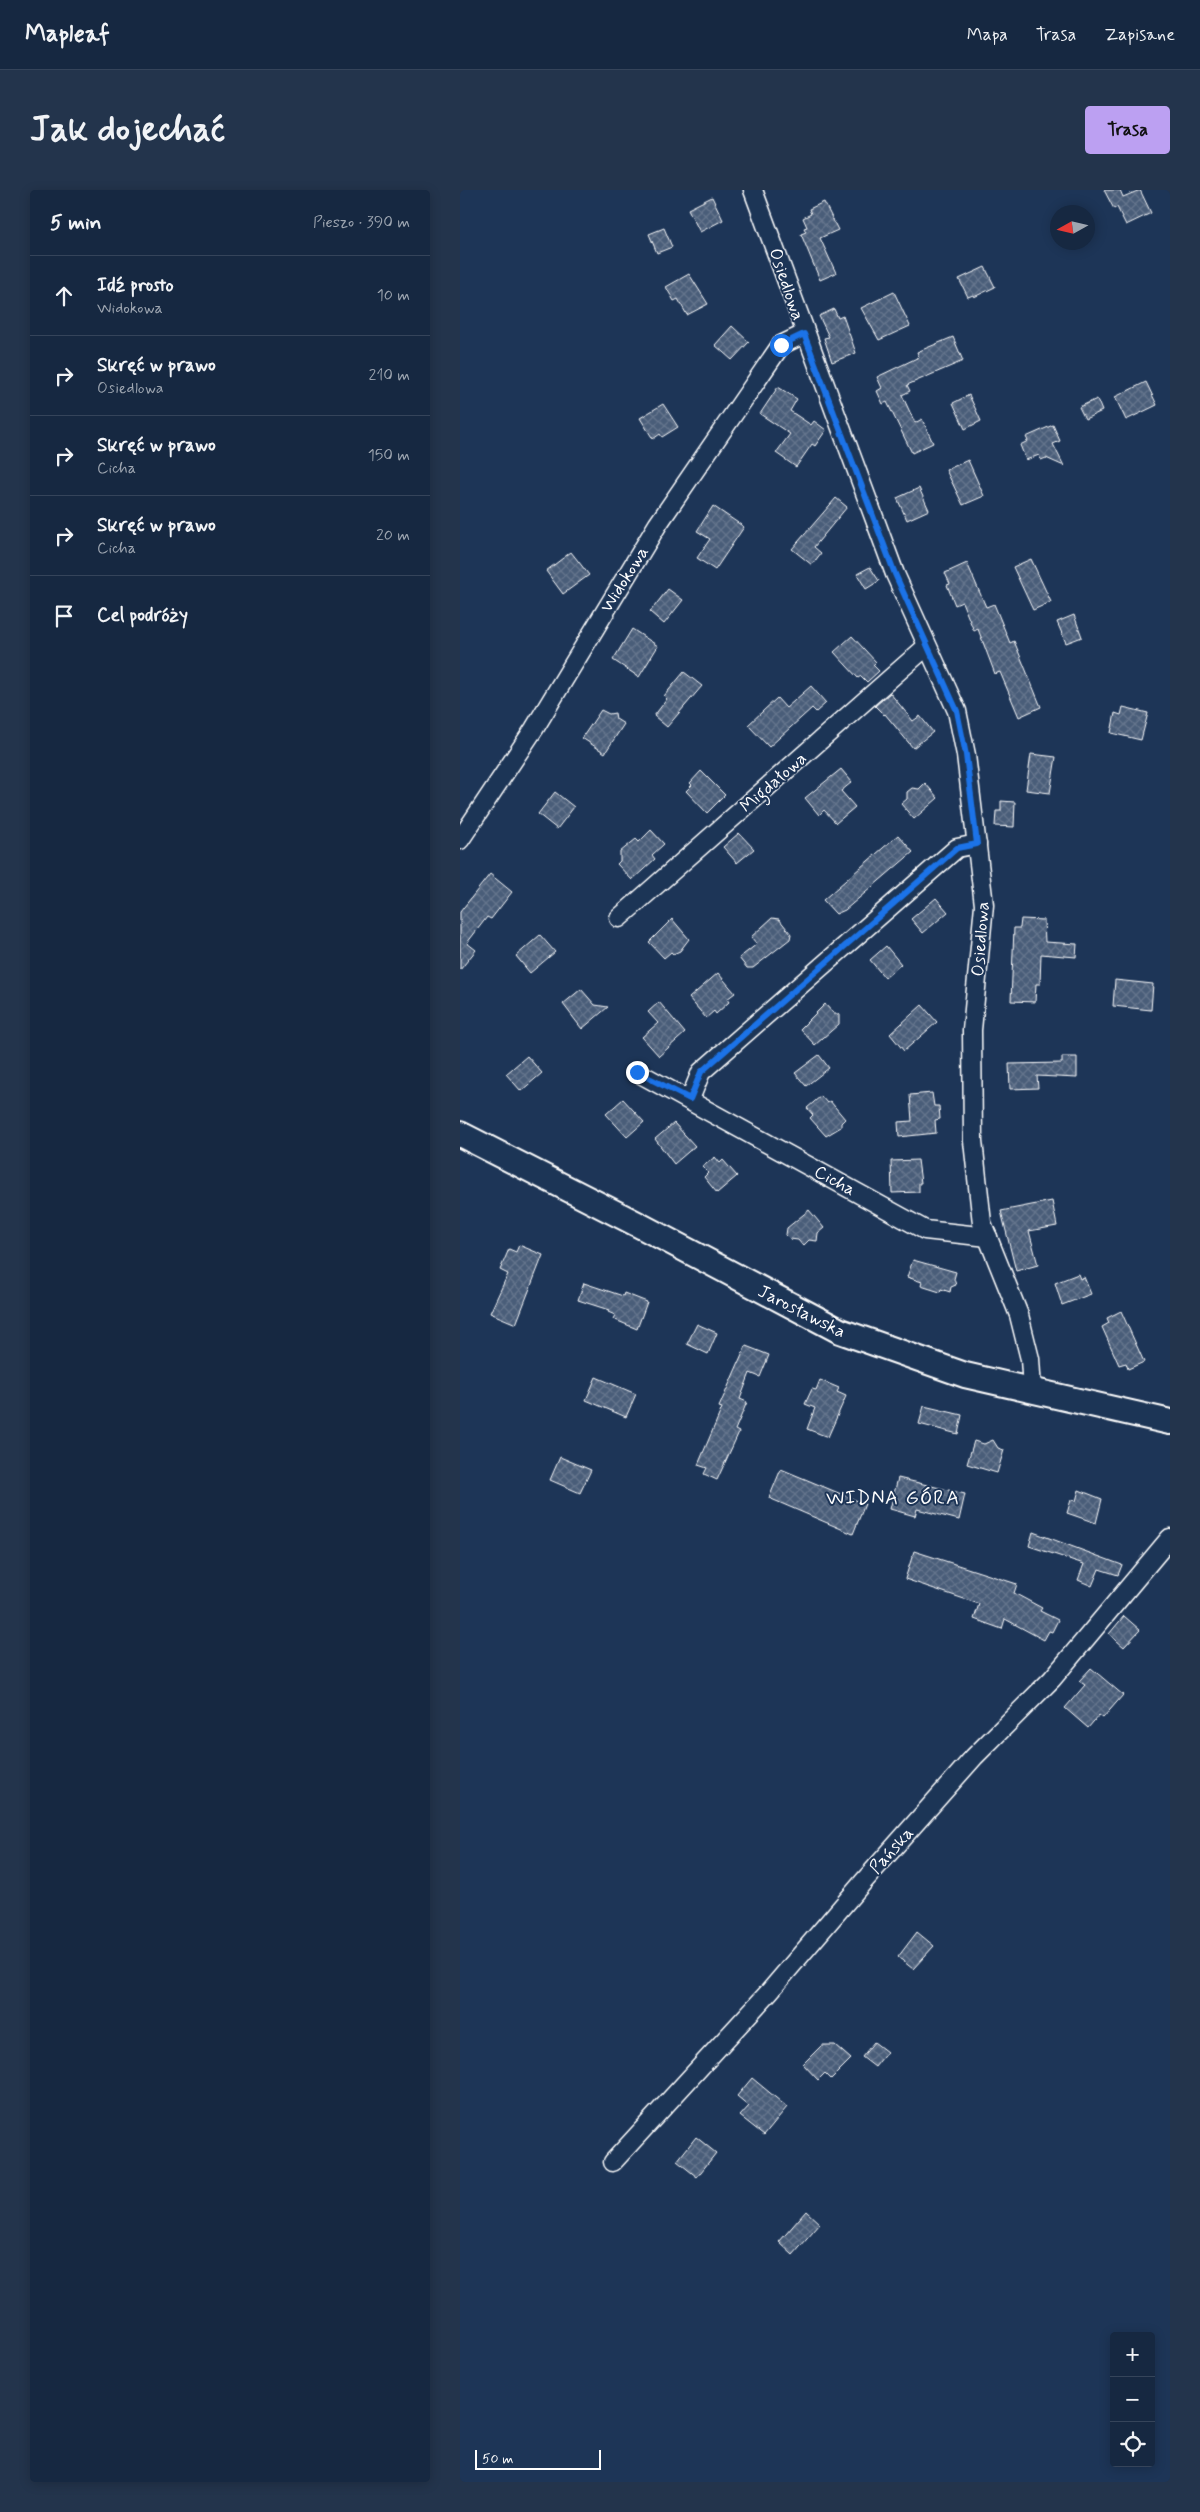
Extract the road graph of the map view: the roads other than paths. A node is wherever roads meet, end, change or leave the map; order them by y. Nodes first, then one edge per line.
1 (753, 190) edge
2 (804, 334) junction
3 (927, 646) junction
4 (460, 840) edge
5 (977, 844) junction
6 (619, 918) dead end
7 (637, 1072) dead end
8 (690, 1099) junction
9 (460, 1134) edge
10 (988, 1237) junction
11 (1032, 1389) junction
12 (1170, 1422) edge
13 (1170, 1538) edge
14 (613, 2162) dead end

1 - 2 street, Osiedlowa
2 - 3 street, Osiedlowa
2 - 4 street, Widokowa
3 - 5 street, Osiedlowa
3 - 6 street, Migdałowa
5 - 8 street
5 - 10 street, Osiedlowa
7 - 8 street, Cicha
8 - 10 street, Cicha
9 - 11 main road, Jarosławska
10 - 11 street, Osiedlowa
11 - 12 main road, Jarosławska
13 - 14 street, Pańska

